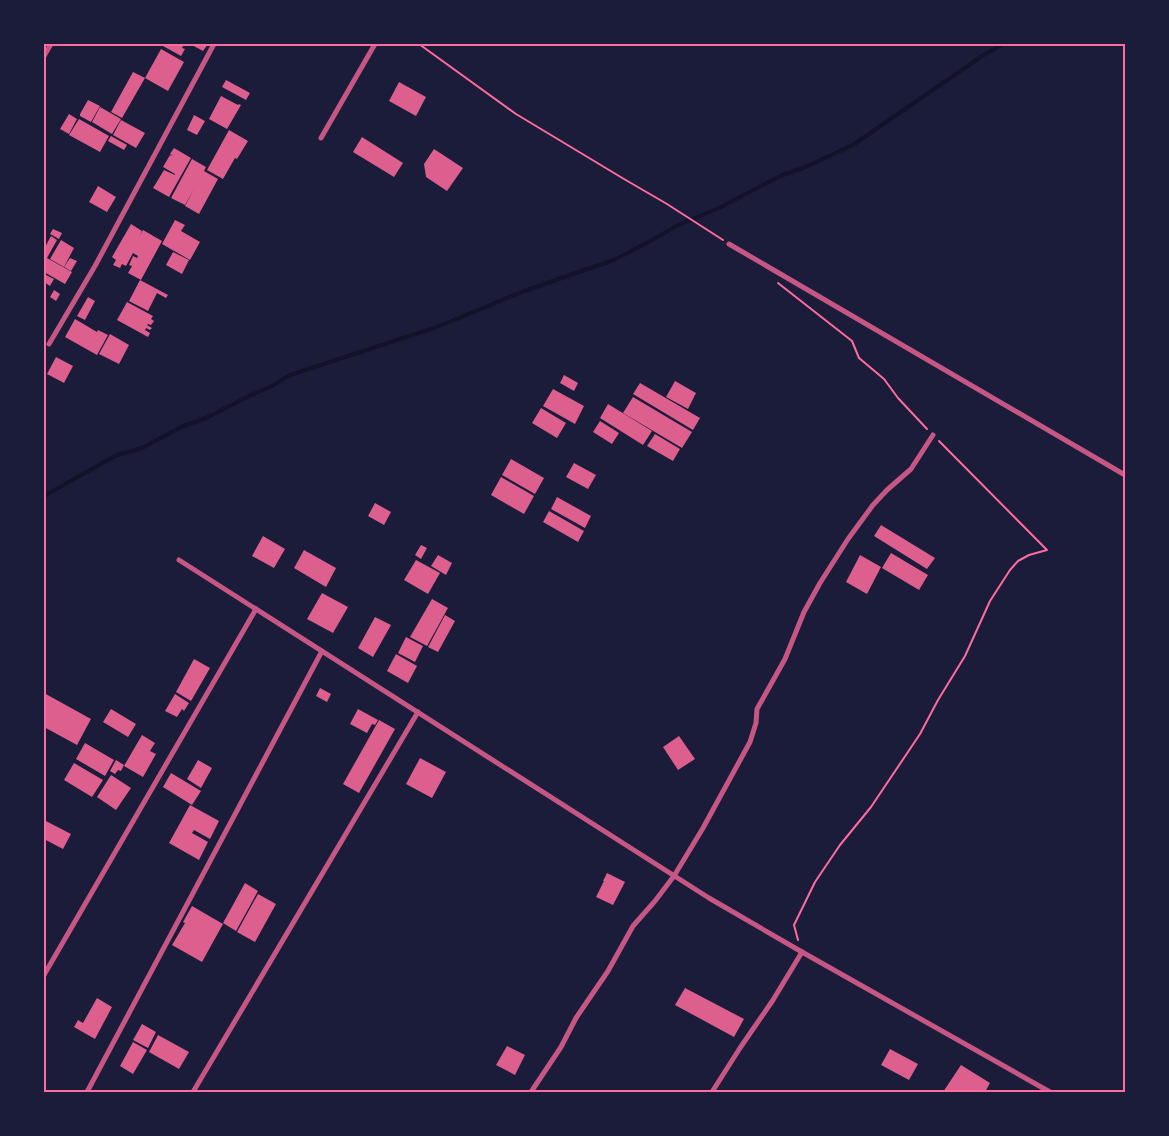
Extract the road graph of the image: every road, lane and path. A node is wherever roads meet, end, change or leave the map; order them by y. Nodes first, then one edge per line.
1 (51, 44) edge
2 (214, 44) edge
3 (375, 44) edge
4 (419, 44) edge
5 (44, 56) edge
6 (321, 138) dead end
7 (729, 244) joint
8 (773, 279) dead end
9 (49, 344) dead end
10 (933, 435) junction
11 (1125, 475) edge
12 (179, 560) dead end
13 (256, 609) junction
14 (322, 651) junction
15 (418, 712) junction
16 (674, 876) junction
17 (802, 952) junction
18 (44, 975) edge
19 (87, 1092) edge
20 (193, 1092) edge
21 (532, 1092) edge
22 (712, 1092) edge
23 (1050, 1092) edge

1 - 5 street
2 - 9 street
3 - 6 street
4 - 7 path
7 - 11 street
8 - 10 path
10 - 16 street
10 - 17 path
12 - 13 street
13 - 14 street
13 - 18 street
14 - 15 street
14 - 19 street
15 - 16 street
15 - 20 street
16 - 17 street
16 - 21 street
17 - 22 street
17 - 23 street

